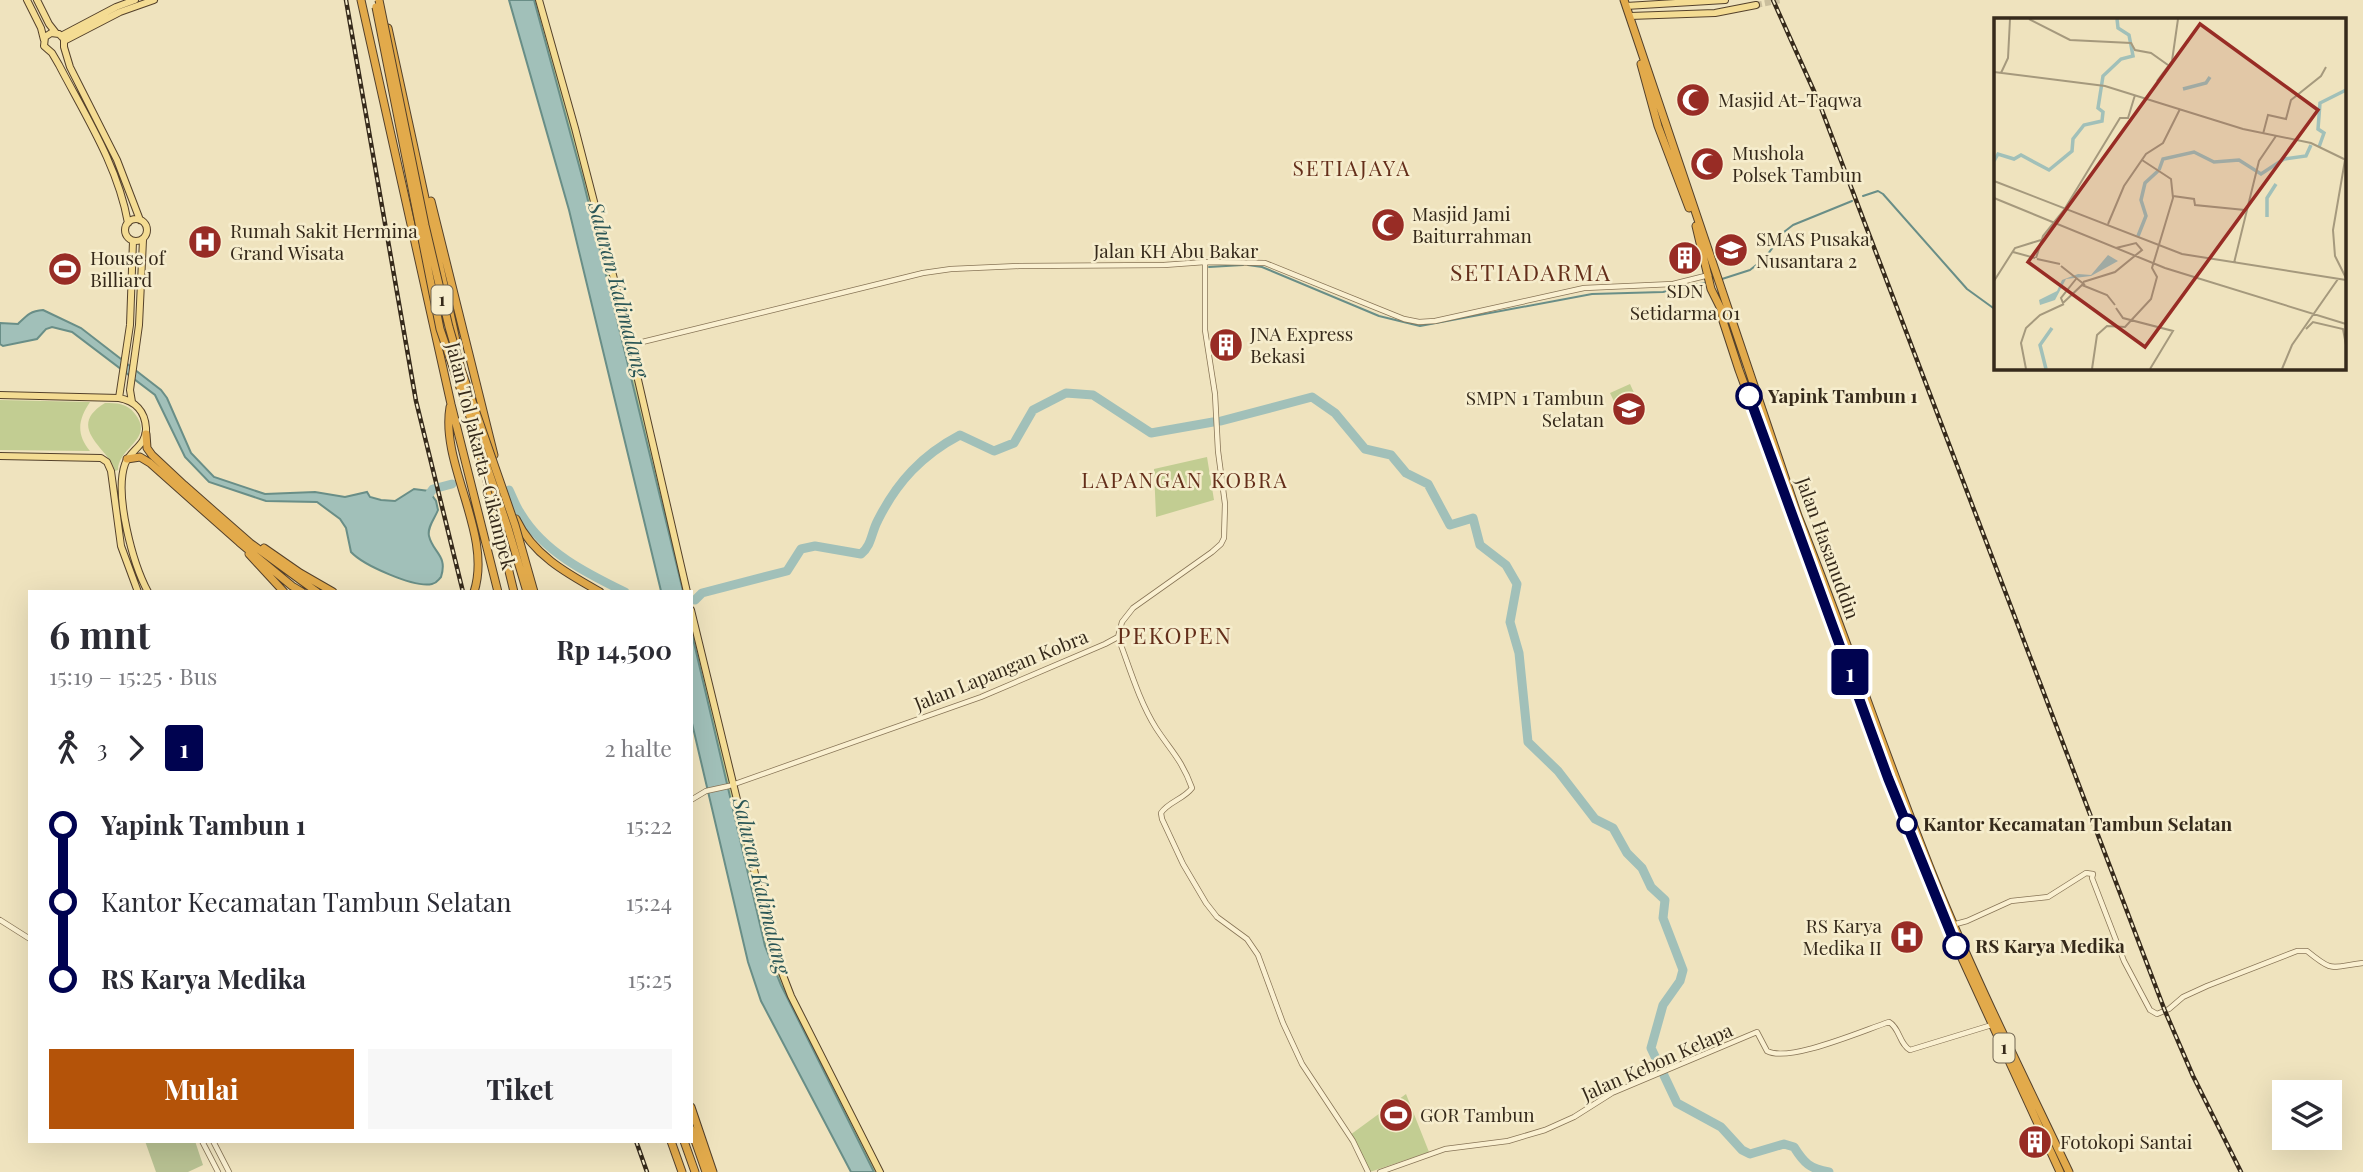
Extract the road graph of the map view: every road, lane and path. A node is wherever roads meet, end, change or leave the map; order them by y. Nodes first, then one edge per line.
1 (27, 0) edge
2 (37, 0) edge
3 (135, 0) edge
4 (154, 0) edge
5 (361, 0) edge
6 (378, 0) edge
7 (538, 0) edge
8 (1725, 0) edge
9 (1623, 2) edge
10 (1756, 5) dead end
11 (1630, 16) junction
12 (49, 24) junction
13 (41, 28) junction
14 (61, 39) junction
15 (44, 40) junction
16 (52, 53) junction
17 (97, 119) junction
18 (89, 123) junction
19 (1666, 136) junction
20 (412, 137) junction
21 (140, 219) junction
22 (128, 223) junction
23 (143, 240) junction
24 (133, 242) junction
25 (1205, 262) junction
26 (1712, 275) junction
27 (130, 325) junction
28 (139, 325) junction
29 (630, 345) junction
30 (0, 395) edge
31 (119, 398) junction
32 (132, 402) junction
33 (451, 404) junction
34 (146, 434) junction
35 (0, 456) edge
36 (127, 459) junction
37 (231, 526) junction
38 (239, 542) junction
39 (137, 590) edge
40 (147, 590) edge
41 (282, 590) edge
42 (299, 590) edge
43 (314, 590) edge
44 (330, 590) edge
45 (474, 590) edge
46 (498, 590) edge
47 (513, 590) edge
48 (526, 590) edge
49 (533, 590) edge
50 (596, 590) edge
51 (687, 590) edge
52 (693, 619) edge
53 (1118, 637) junction
54 (731, 785) junction
55 (693, 799) edge
56 (0, 920) edge
57 (1951, 925) junction
58 (28, 938) edge
59 (2363, 963) edge
60 (1996, 1023) junction
61 (693, 1113) edge
62 (693, 1135) edge
63 (203, 1143) edge
64 (214, 1143) edge
65 (672, 1143) edge
66 (685, 1143) edge
67 (218, 1172) edge
68 (229, 1172) edge
69 (682, 1172) edge
70 (695, 1172) edge
71 (706, 1172) edge
72 (713, 1172) edge
73 (880, 1172) edge
74 (1368, 1172) edge
75 (1380, 1172) edge
76 (2060, 1172) edge
77 (2069, 1172) edge

1 - 13 main road
2 - 12 main road
3 - 14 main road
4 - 14 main road
5 - 33 highway, Jalan Tol Jakarta–Cikampek / 1
6 - 20 highway, Jalan Tol Jakarta–Cikampek / 1
6 - 48 highway, 1, bridge
6 - 49 highway, 1, bridge
7 - 29 main road
8 - 9 main road
9 - 11 highway, Jalan Hasanuddin / 1
9 - 19 highway, Jalan Hasanuddin / 1
10 - 11 main road
11 - 19 highway, Jalan Hasanuddin / 1
12 - 13 main road
12 - 14 main road
13 - 15 main road
14 - 15 main road
14 - 16 main road
14 - 17 main road
15 - 16 main road
16 - 18 main road
17 - 18 main road
17 - 21 main road
18 - 22 main road
19 - 26 highway, Jalan Hasanuddin / 1
20 - 47 highway, Jalan Tol Jakarta–Cikampek / 1
20 - 50 highway
21 - 22 main road
21 - 23 main road
22 - 24 main road
23 - 24 main road
23 - 28 main road
24 - 27 main road
25 - 26 street, Jalan KH Abu Bakar
25 - 29 street, Jalan KH Abu Bakar
25 - 53 street, Jalan Lapangan Kobra
26 - 57 highway, Jalan Hasanuddin / 1
27 - 28 main road
27 - 31 main road
28 - 32 main road
29 - 51 main road
30 - 31 main road
31 - 32 main road
32 - 34 main road
33 - 45 highway
33 - 46 highway, Jalan Tol Jakarta–Cikampek / 1
34 - 36 main road
34 - 37 highway
35 - 39 main road
36 - 38 highway
36 - 40 main road
37 - 43 highway
37 - 44 highway
38 - 41 highway
38 - 42 highway
52 - 54 main road
53 - 54 street, Jalan Lapangan Kobra
53 - 74 street
54 - 55 street, Jalan Lapangan Kobra
54 - 73 main road
56 - 58 street
57 - 59 street
57 - 60 highway, Jalan Hasanuddin / 1
60 - 75 street, Jalan Kebon Kelapa
60 - 76 highway, Jalan Hasanuddin / 1
60 - 77 highway, Jalan Hasanuddin / 1
61 - 72 highway
62 - 71 highway
63 - 67 street
64 - 68 street
65 - 69 highway
66 - 70 highway

